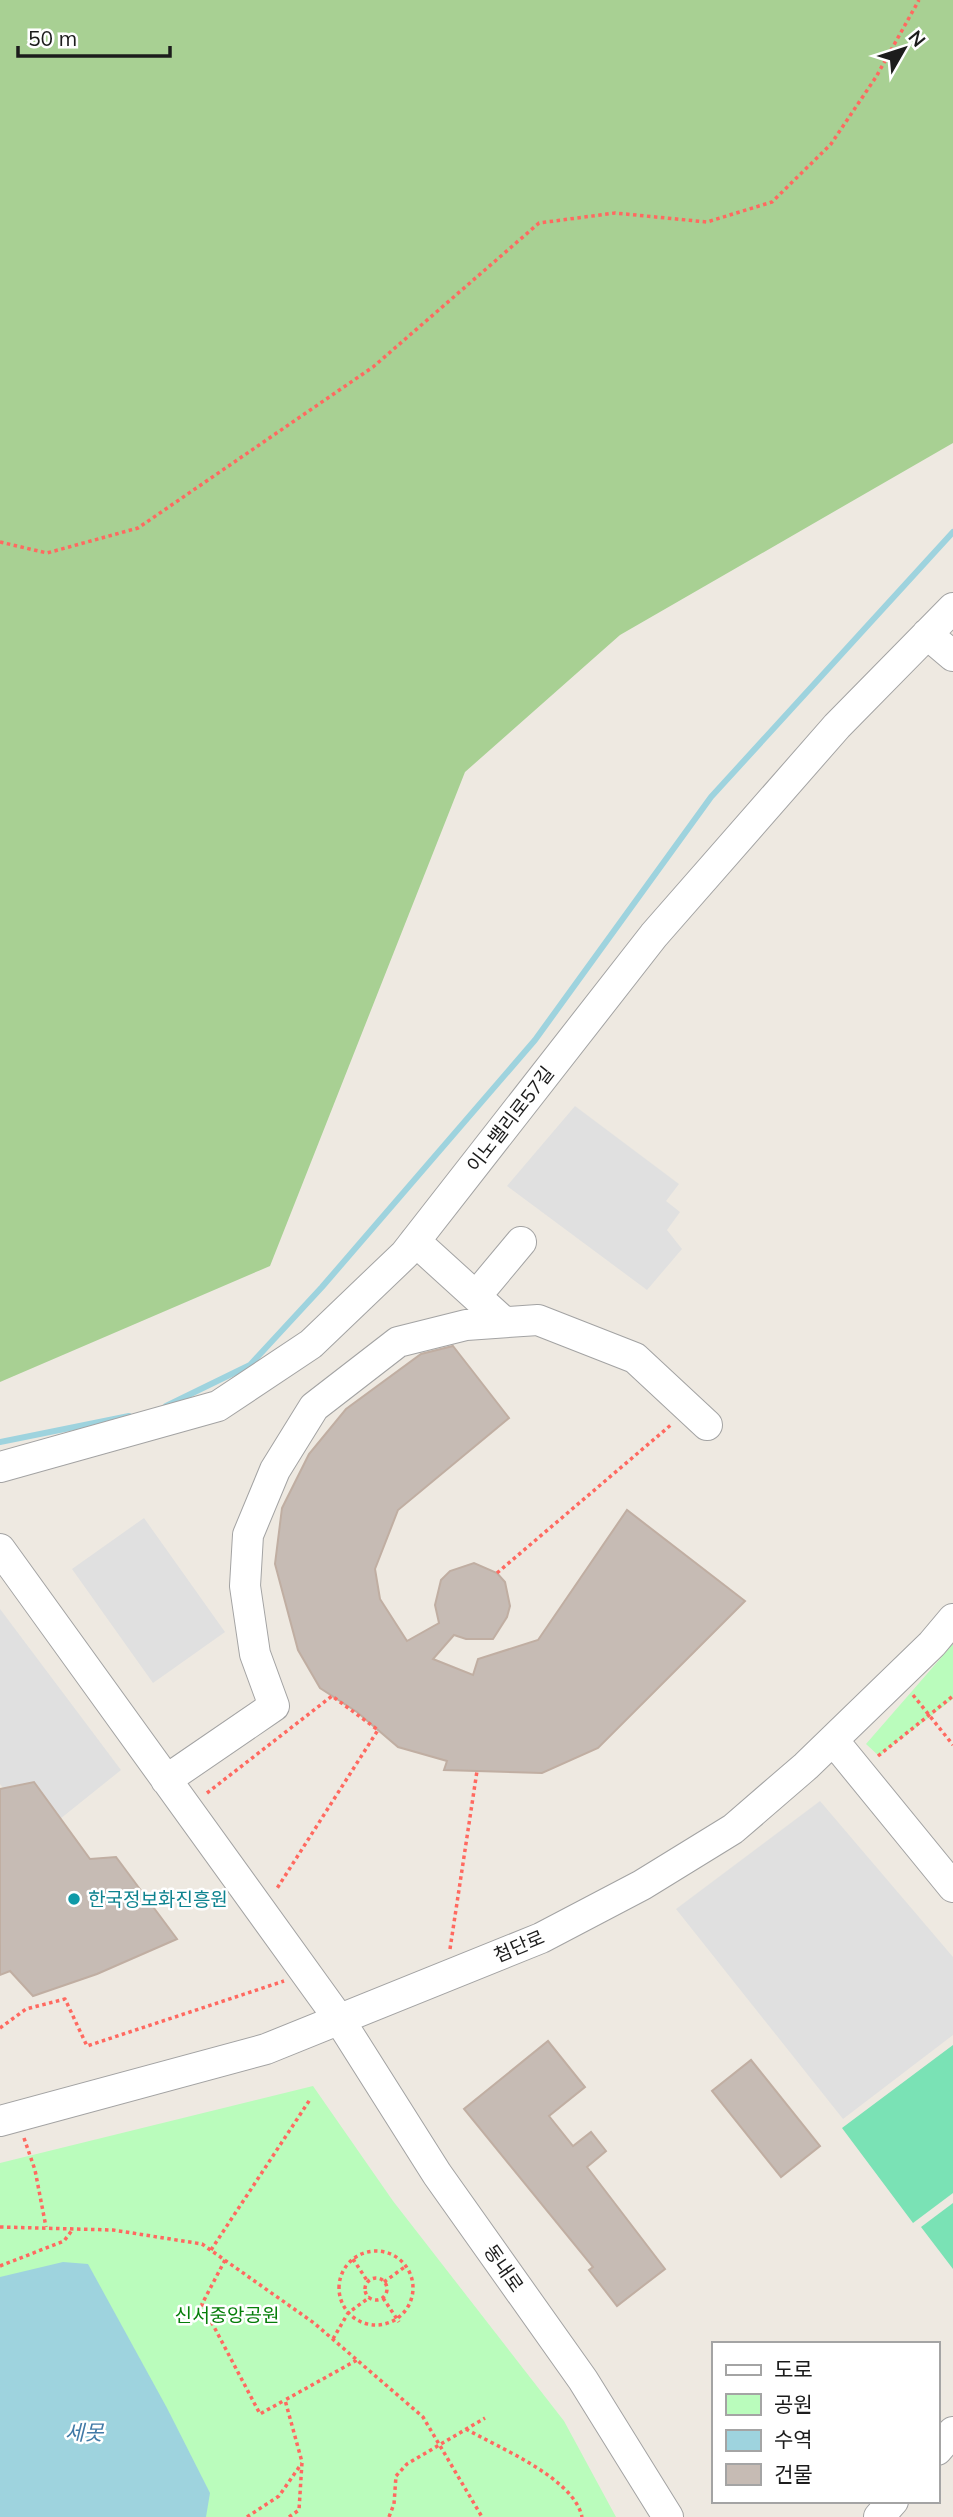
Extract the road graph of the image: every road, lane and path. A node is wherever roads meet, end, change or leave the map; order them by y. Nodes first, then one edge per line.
1 (919, 0) edge
2 (0, 542) edge
3 (953, 608) edge
4 (927, 634) junction
5 (953, 656) edge
6 (415, 1241) junction
7 (521, 1242) dead end
8 (476, 1296) junction
9 (504, 1322) junction
10 (698, 1417) joint
11 (0, 1467) edge
12 (0, 1549) edge
13 (497, 1573) dead end
14 (953, 1619) edge
15 (899, 1676) junction
16 (953, 1696) edge
17 (929, 1714) junction
18 (833, 1740) junction
19 (953, 1745) edge
20 (870, 1763) dead end
21 (477, 1771) dead end
22 (166, 1780) junction
23 (187, 1808) junction
24 (953, 1886) edge
25 (262, 1912) junction
26 (306, 1973) junction
27 (445, 1977) junction
28 (339, 2020) junction
29 (0, 2028) edge
30 (311, 2098) dead end
31 (9, 2119) edge
32 (0, 2227) edge
33 (46, 2227) junction
34 (73, 2229) junction
35 (211, 2250) junction
36 (353, 2259) junction
37 (225, 2260) junction
38 (0, 2266) edge
39 (406, 2266) junction
40 (384, 2281) junction
41 (368, 2282) junction
42 (370, 2297) junction
43 (383, 2298) junction
44 (348, 2313) junction
45 (399, 2322) dead end
46 (333, 2339) junction
47 (357, 2360) junction
48 (285, 2400) junction
49 (485, 2418) dead end
50 (466, 2429) junction
51 (953, 2432) edge
52 (439, 2445) junction
53 (939, 2448) edge
54 (302, 2462) junction
55 (890, 2503) edge
56 (299, 2510) junction
57 (247, 2517) edge
58 (289, 2517) edge
59 (303, 2517) edge
60 (389, 2517) edge
61 (482, 2517) edge
62 (582, 2517) edge
63 (668, 2517) edge
64 (879, 2517) edge

1 - 2 path
3 - 4 street, 이노밸리로57길
4 - 5 street
4 - 6 street, 이노밸리로57길
6 - 8 street
6 - 11 street, 이노밸리로57길
7 - 8 street
8 - 9 street
9 - 10 street
9 - 22 street
10 - 13 path
12 - 22 street, 동내로
14 - 15 street, 첨단로
15 - 17 path
15 - 18 street, 첨단로
16 - 17 path
17 - 19 path
17 - 20 path
18 - 24 street
18 - 27 street, 첨단로
21 - 27 path
22 - 23 street, 동내로
23 - 25 street, 동내로
23 - 25 path
25 - 26 street, 동내로
26 - 28 street, 동내로
26 - 29 path
27 - 28 street, 첨단로
28 - 31 street, 첨단로
28 - 63 street, 동내로
30 - 35 path
31 - 33 path
32 - 33 path
33 - 34 path
34 - 35 path
34 - 38 path
35 - 37 path
36 - 39 path
36 - 41 path
36 - 44 path
37 - 46 path
37 - 48 path
39 - 40 path
39 - 44 path
40 - 41 path
40 - 43 path
41 - 42 path
42 - 43 path
42 - 44 path
43 - 45 path
44 - 46 path
46 - 47 path
47 - 48 path
47 - 52 path
48 - 54 path
49 - 50 path
50 - 52 path
50 - 62 path
51 - 53 street
52 - 60 path
52 - 61 path
54 - 56 path
54 - 57 path
55 - 64 street
56 - 58 path
56 - 59 path

